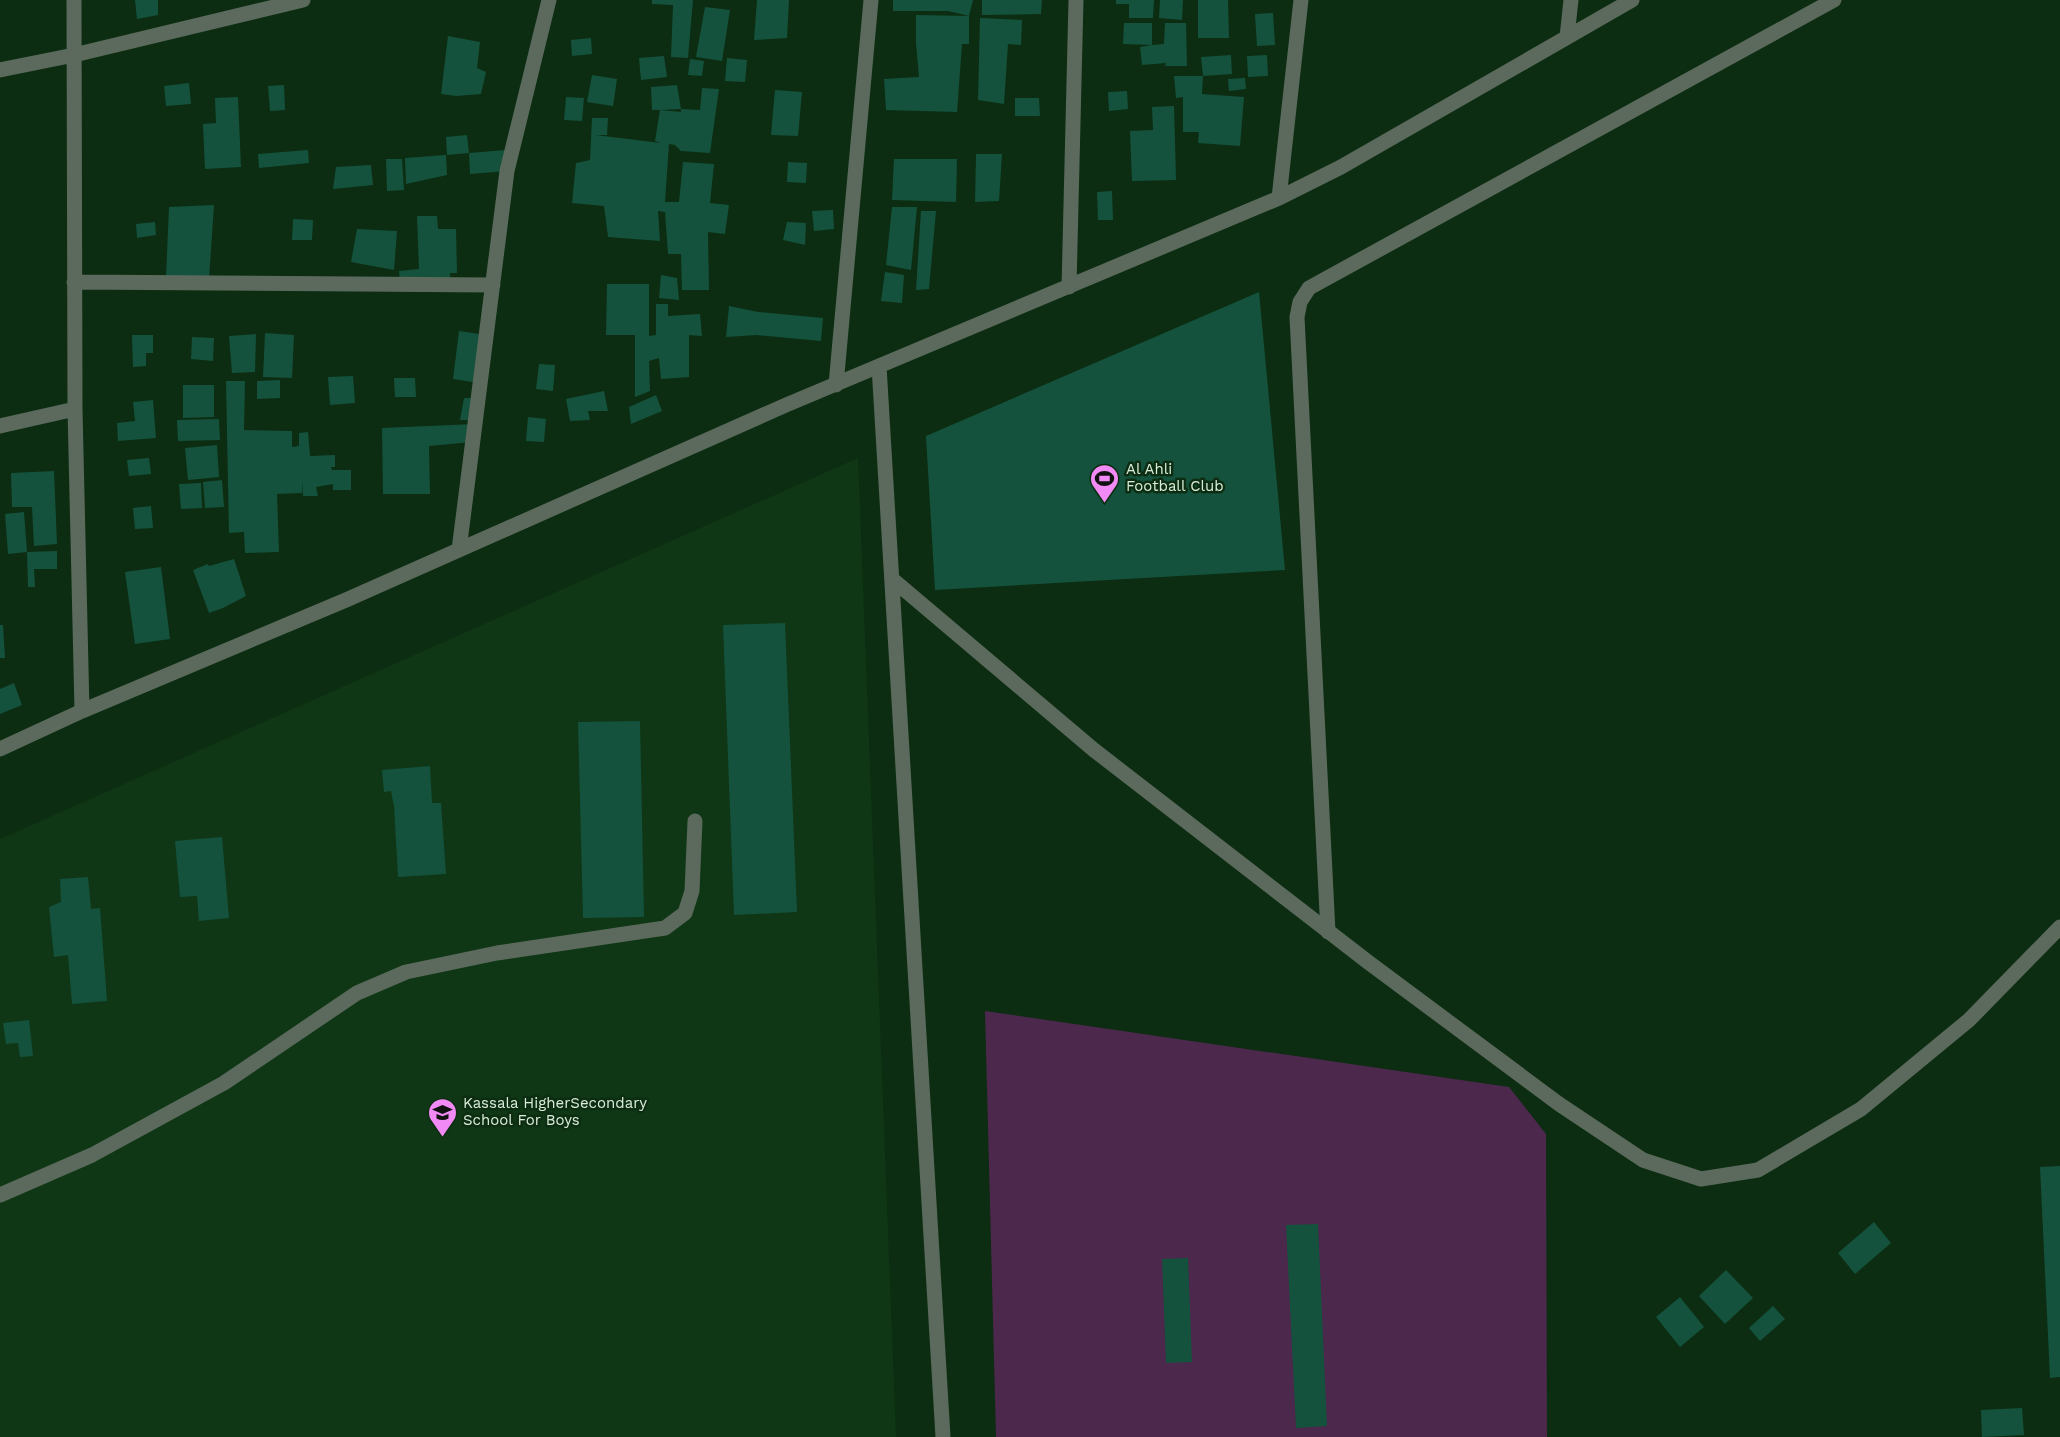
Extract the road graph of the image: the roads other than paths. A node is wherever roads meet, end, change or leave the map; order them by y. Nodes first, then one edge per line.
1 (74, 0) edge
2 (303, 0) edge
3 (549, 0) edge
4 (871, 0) edge
5 (1076, 0) edge
6 (1301, 0) edge
7 (1571, 0) edge
8 (1632, 0) edge
9 (1834, 0) edge
10 (1567, 37) junction
11 (74, 55) junction
12 (0, 70) edge
13 (1279, 198) junction
14 (74, 282) junction
15 (493, 285) junction
16 (1069, 287) junction
17 (879, 366) junction
18 (836, 385) junction
19 (75, 409) junction
20 (0, 426) edge
21 (459, 550) junction
22 (892, 579) junction
23 (82, 711) junction
24 (0, 749) edge
25 (695, 821) dead end
26 (2060, 927) edge
27 (1328, 932) junction
28 (0, 1195) edge
29 (943, 1437) edge

1 - 11 street
2 - 11 street
3 - 15 street
4 - 18 street
5 - 16 street
6 - 13 street
7 - 10 street
8 - 10 street
9 - 27 street
10 - 13 street
11 - 12 street
11 - 14 street
13 - 16 street
14 - 15 street
14 - 19 street
15 - 21 street
16 - 17 street
17 - 18 street
17 - 22 street
18 - 21 street
19 - 20 street
19 - 23 street
21 - 23 street
22 - 27 street
22 - 29 street
23 - 24 street
25 - 28 street
26 - 27 street

